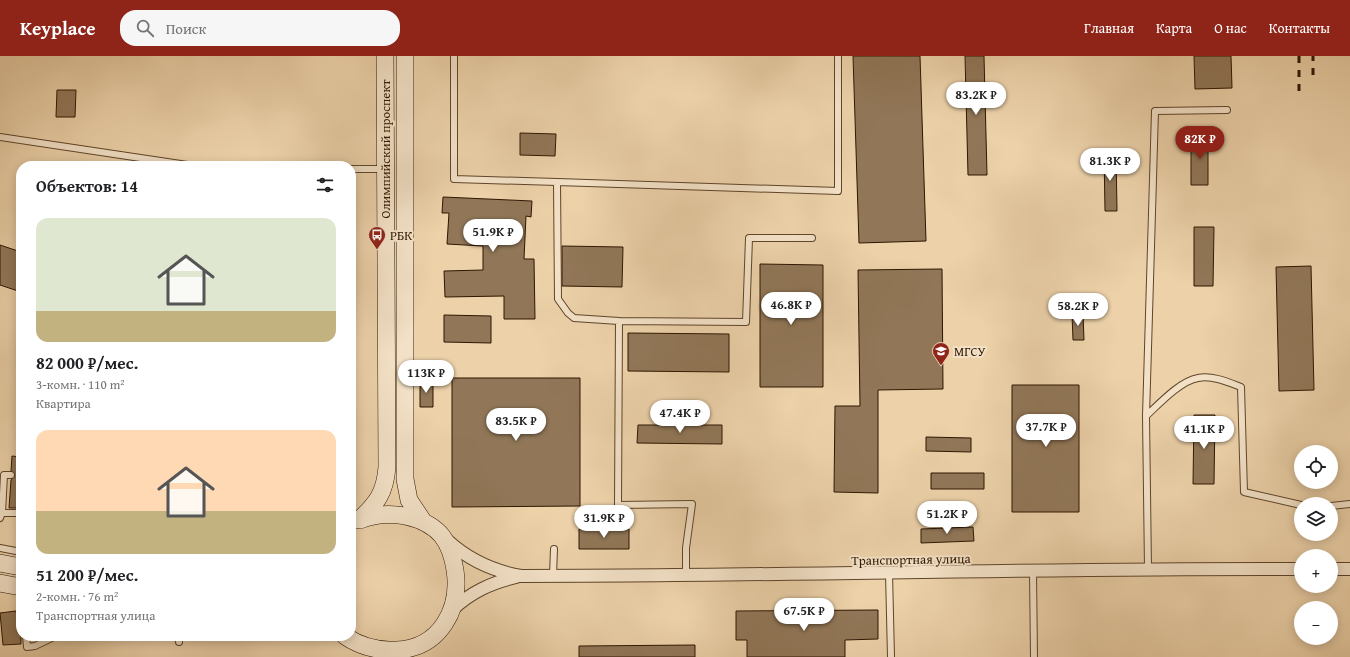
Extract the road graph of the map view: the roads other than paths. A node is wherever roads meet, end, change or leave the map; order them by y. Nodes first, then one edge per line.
1 (385, 56) edge
2 (405, 56) edge
3 (454, 56) edge
4 (838, 56) edge
5 (1227, 110) dead end
6 (0, 137) edge
7 (161, 161) edge
8 (356, 169) edge
9 (385, 169) junction
10 (557, 182) junction
11 (812, 238) dead end
12 (619, 322) junction
13 (1146, 416) junction
14 (11, 475) dead end
15 (11, 488) dead end
16 (2, 494) edge
17 (10, 499) dead end
18 (1294, 503) edge
19 (1350, 504) edge
20 (1338, 505) edge
21 (16, 514) edge
22 (1, 515) edge
23 (356, 521) edge
24 (356, 522) edge
25 (422, 522) junction
26 (441, 535) junction
27 (0, 548) edge
28 (554, 549) dead end
29 (16, 551) edge
30 (0, 563) edge
31 (16, 566) edge
32 (1148, 568) junction
33 (1294, 569) edge
34 (1338, 569) edge
35 (1350, 569) edge
36 (1033, 571) junction
37 (889, 573) junction
38 (686, 574) junction
39 (521, 576) junction
40 (553, 576) junction
41 (0, 583) edge
42 (16, 588) edge
43 (452, 610) junction
44 (439, 632) junction
45 (26, 641) edge
46 (46, 641) edge
47 (354, 641) edge
48 (370, 652) edge
49 (426, 657) edge
50 (891, 657) edge
51 (1034, 657) edge

1 - 9 main road, Олимпийский проспект
2 - 25 main road, Олимпийский проспект
3 - 10 lane
4 - 10 lane
5 - 13 lane
6 - 7 lane
8 - 9 lane
9 - 23 main road, Олимпийский проспект
10 - 12 lane
11 - 12 lane
12 - 38 lane
13 - 18 lane
13 - 32 lane
14 - 16 lane
15 - 16 lane
16 - 17 lane
16 - 22 lane
19 - 20 lane
21 - 22 lane
24 - 25 main road
25 - 26 main road
26 - 39 street, Транспортная улица
26 - 43 main road
27 - 29 lane
28 - 40 lane
30 - 31 main road
32 - 33 street, Транспортная улица
32 - 36 street, Транспортная улица
34 - 35 street
36 - 37 street, Транспортная улица
36 - 51 lane
37 - 38 street, Транспортная улица
37 - 50 lane
38 - 40 street, Транспортная улица
39 - 40 street, Транспортная улица
39 - 43 street, Транспортная улица
41 - 42 main road
43 - 44 main road
44 - 48 main road
44 - 49 main road
45 - 46 lane
47 - 48 main road

